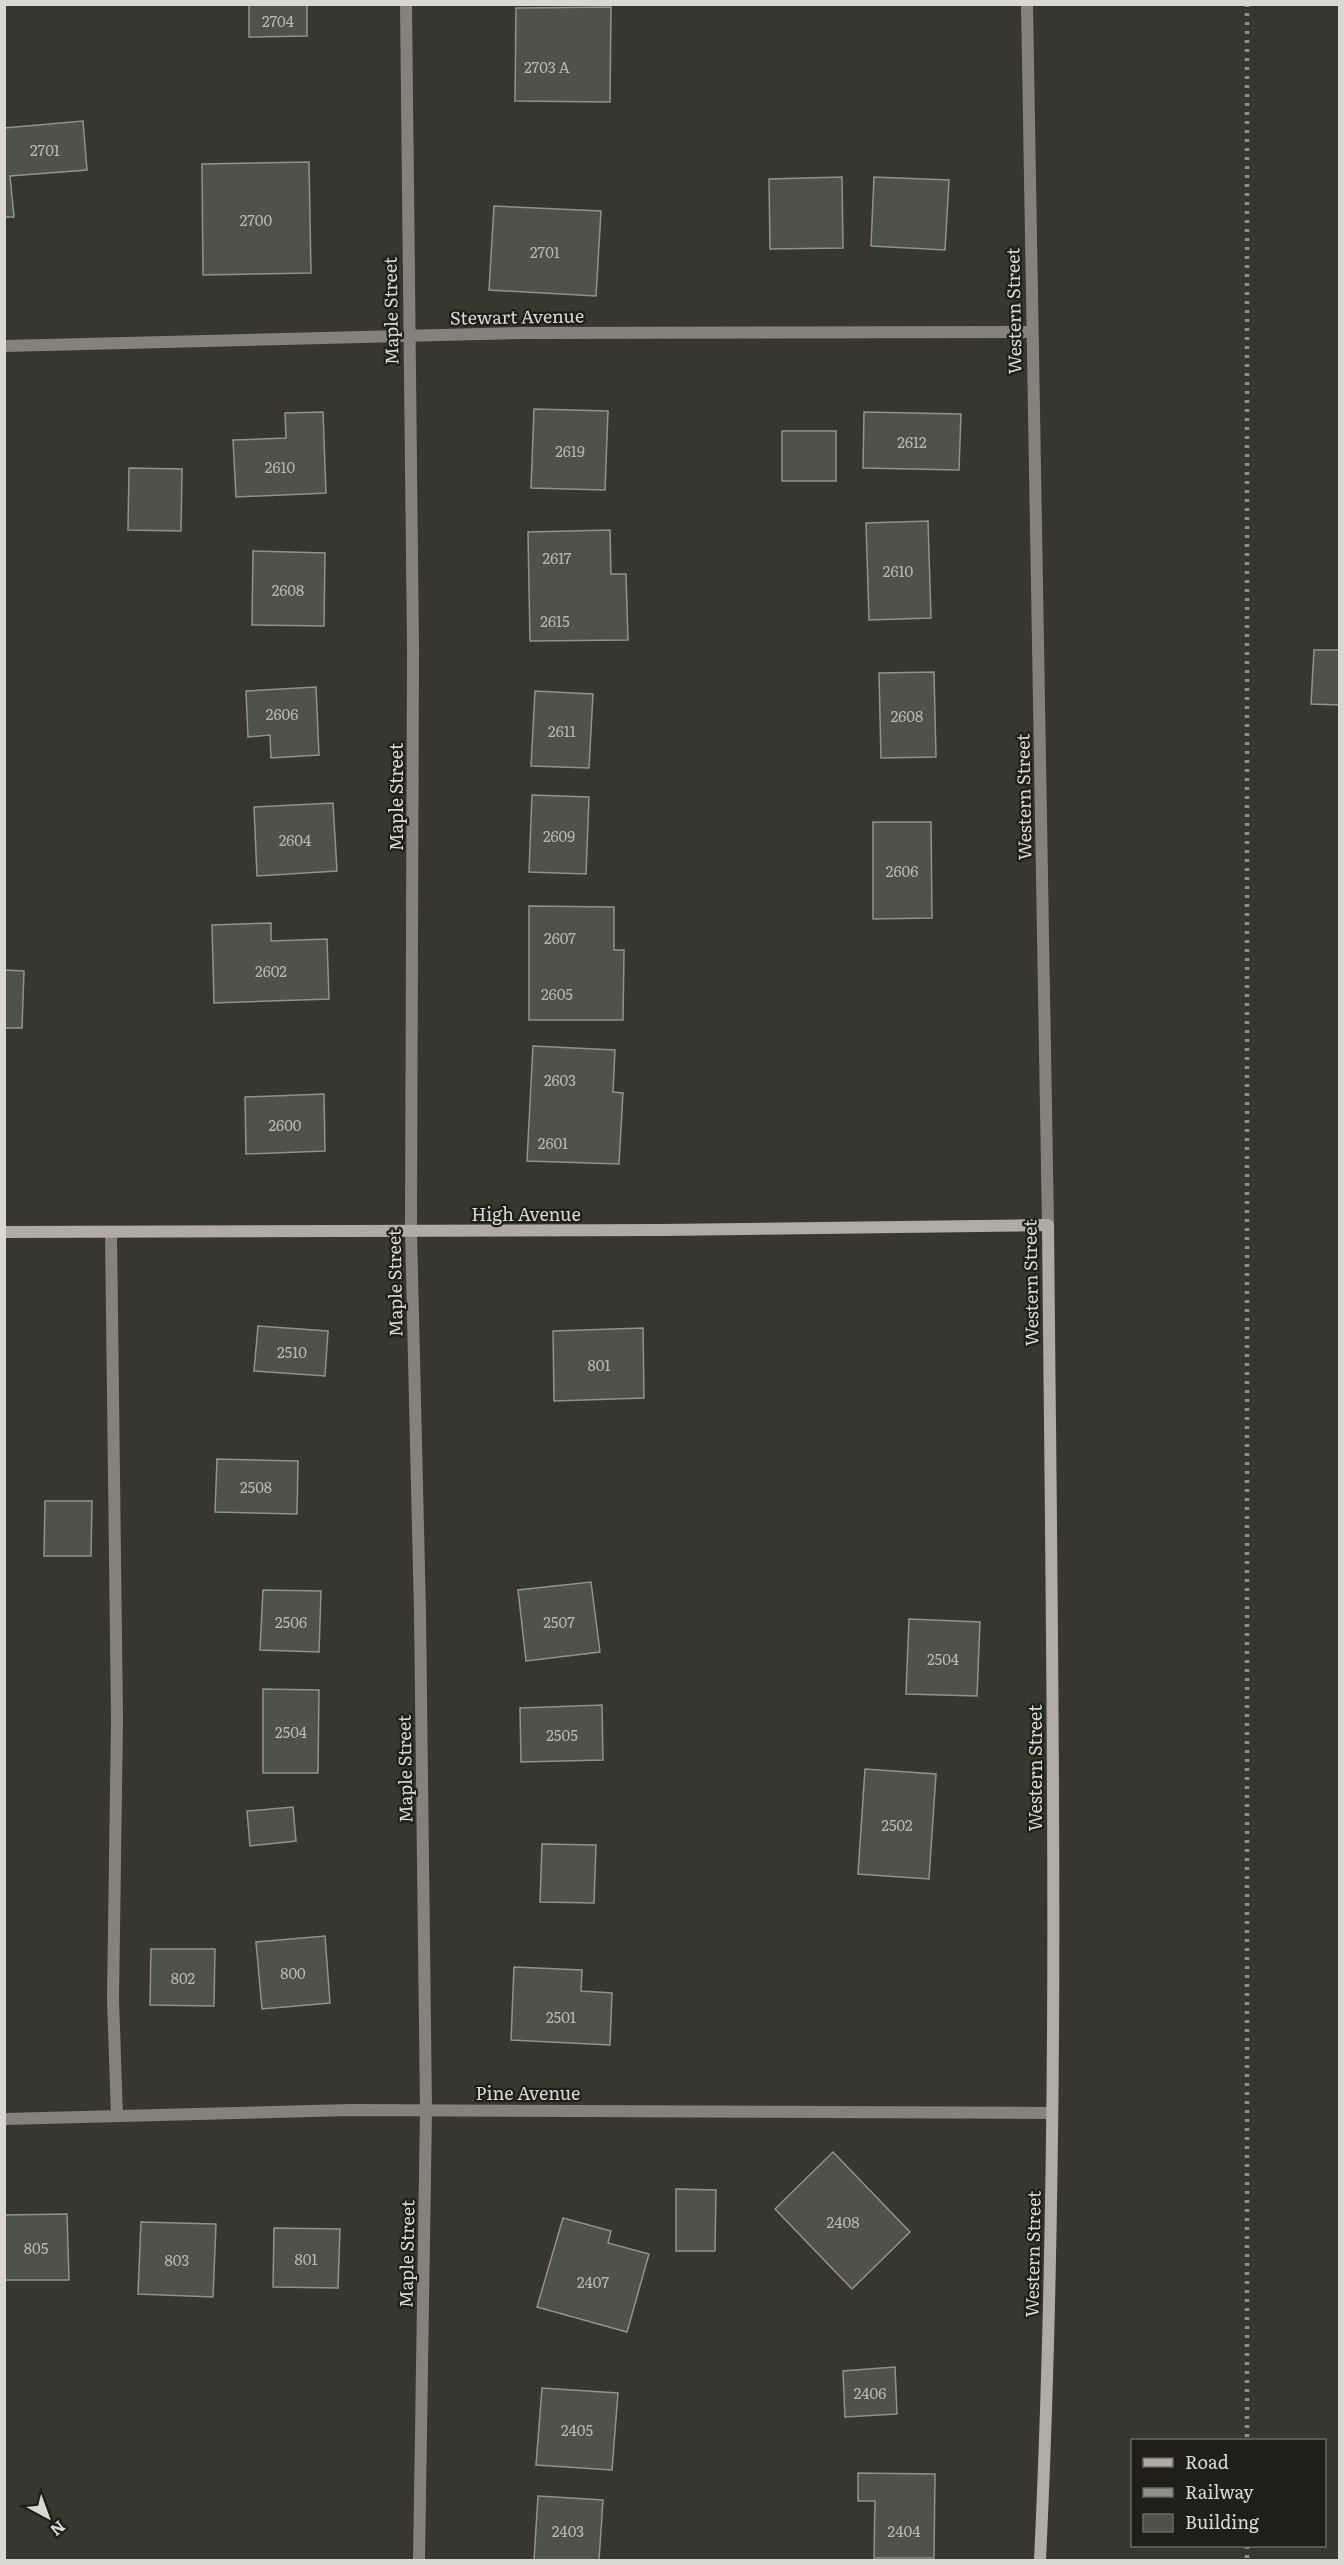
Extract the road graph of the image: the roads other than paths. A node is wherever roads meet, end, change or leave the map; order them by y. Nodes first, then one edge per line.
1 (406, 4) edge
2 (1027, 4) edge
3 (1031, 332) junction
4 (409, 336) junction
5 (4, 346) edge
6 (1048, 1225) junction
7 (411, 1231) junction
8 (4, 1232) edge
9 (111, 1232) junction
10 (426, 2110) junction
11 (1051, 2113) junction
12 (117, 2116) junction
13 (4, 2120) edge
14 (419, 2560) edge
15 (1040, 2560) edge

1 - 4 street, Maple Street
2 - 3 street, Western Street
3 - 4 street, Stewart Avenue
3 - 6 street, Western Street
4 - 5 street, Stewart Avenue
4 - 7 street, Maple Street
6 - 7 street, High Avenue
6 - 11 street, Western Street
7 - 9 street, High Avenue
7 - 10 street, Maple Street
8 - 9 street, High Avenue
9 - 12 street
10 - 11 street, Pine Avenue
10 - 12 street, Pine Avenue
10 - 14 street, Maple Street
11 - 15 street, Western Street
12 - 13 street, Pine Avenue

